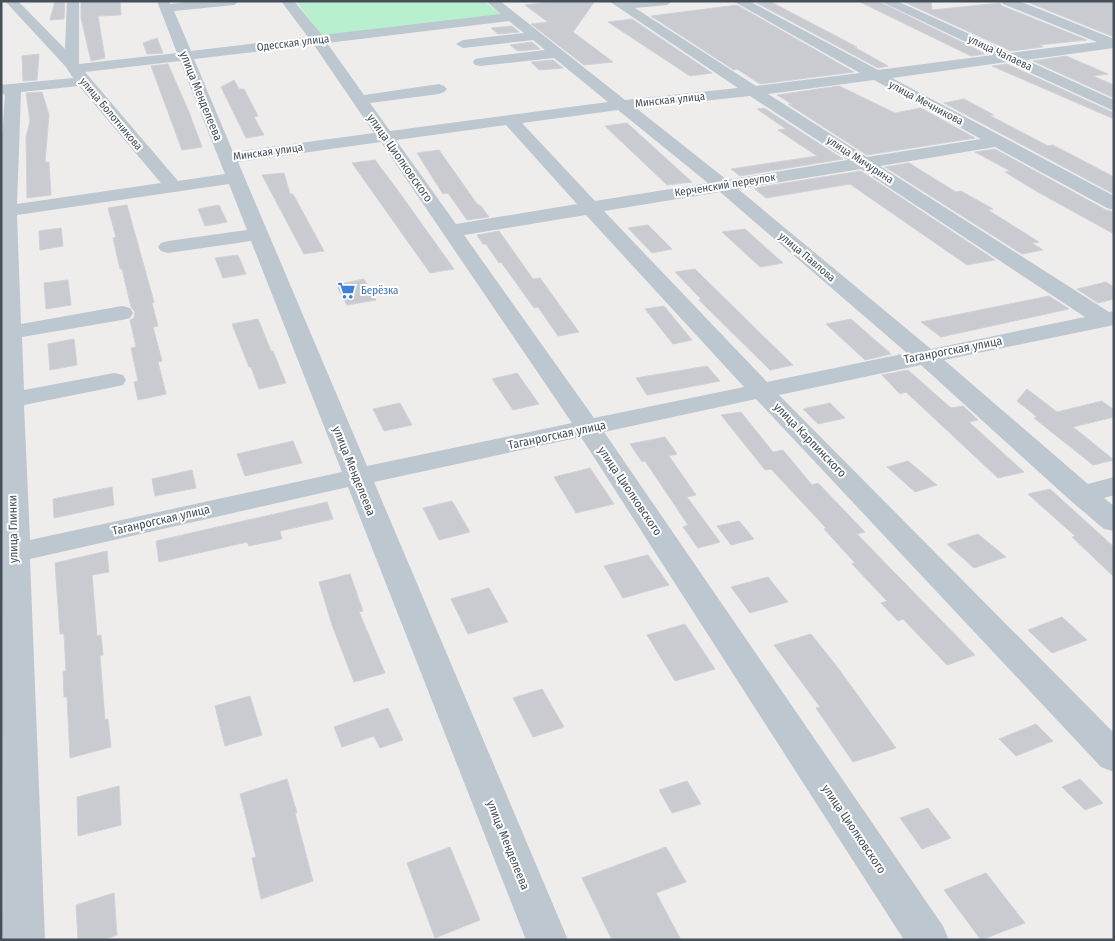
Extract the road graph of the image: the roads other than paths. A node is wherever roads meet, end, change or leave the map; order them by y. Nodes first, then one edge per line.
1 (10, 1) edge
2 (72, 1) edge
3 (234, 1) edge
4 (287, 1) edge
5 (492, 1) edge
6 (667, 1) edge
7 (739, 1) edge
8 (886, 1) edge
9 (1007, 1) edge
10 (1, 2) edge
11 (618, 4) edge
12 (165, 5) edge
13 (512, 17) junction
14 (536, 36) junction
15 (318, 40) junction
16 (464, 44) dead end
17 (1114, 44) edge
18 (556, 53) junction
19 (185, 56) junction
20 (1010, 58) junction
21 (480, 62) dead end
22 (76, 71) junction
23 (876, 76) junction
24 (7, 89) edge
25 (439, 89) dead end
26 (754, 91) junction
27 (360, 100) junction
28 (620, 105) junction
29 (1114, 106) edge
30 (510, 120) junction
31 (385, 136) junction
32 (999, 141) junction
33 (864, 162) junction
34 (230, 168) junction
35 (722, 186) junction
36 (174, 187) junction
37 (1114, 204) edge
38 (590, 208) junction
39 (4, 211) edge
40 (450, 231) junction
41 (257, 234) junction
42 (168, 247) dead end
43 (122, 313) dead end
44 (1109, 319) edge
45 (5, 333) edge
46 (925, 356) junction
47 (114, 380) dead end
48 (762, 391) junction
49 (11, 400) junction
50 (588, 428) junction
51 (356, 477) junction
52 (1114, 486) edge
53 (1081, 495) junction
54 (1114, 522) edge
55 (8, 555) edge
56 (1114, 757) edge
57 (24, 940) edge
58 (547, 940) edge
59 (928, 940) edge

1 - 10 street
1 - 22 street
2 - 22 street, улица Болотникова
3 - 12 street
4 - 15 street, улица Циолковского
5 - 13 street, улица Павлова
6 - 11 street
7 - 23 street, улица Мечникова
8 - 20 street, улица Чапаева
9 - 17 street
11 - 26 street, улица Мичурина
12 - 19 street, улица Менделеева
13 - 14 street, улица Павлова
13 - 15 street, Одесская улица
14 - 16 street
14 - 18 street, улица Павлова
15 - 19 street, Одесская улица
15 - 27 street, улица Циолковского
17 - 20 street, Минская улица
18 - 21 street
18 - 28 street, улица Павлова
19 - 22 street, Одесская улица
19 - 34 street, улица Менделеева
20 - 23 street, Минская улица
20 - 29 street, улица Чапаева
22 - 24 street, Одесская улица
22 - 36 street, улица Болотникова
23 - 26 street, Минская улица
23 - 32 street, улица Мечникова
24 - 39 street, улица Глинки
25 - 27 street
26 - 28 street, Минская улица
26 - 33 street, улица Мичурина
27 - 31 street, улица Циолковского
28 - 30 street, Минская улица
28 - 35 street, улица Павлова
30 - 31 street, Минская улица
30 - 38 street, улица Карпинского
31 - 34 street, Минская улица
31 - 40 street, улица Циолковского
32 - 33 street, Керченский переулок
32 - 37 street, улица Мечникова
33 - 35 street, Керченский переулок
33 - 44 street, улица Мичурина
34 - 36 street, Минская улица
34 - 41 street, улица Менделеева
35 - 38 street, Керченский переулок
35 - 46 street, улица Павлова
36 - 39 street, Минская улица
38 - 40 street, Керченский переулок
38 - 48 street, улица Карпинского
39 - 45 street, улица Глинки
40 - 50 street, улица Циолковского
41 - 42 street
41 - 51 street, улица Менделеева
43 - 45 street
44 - 46 street, Таганрогская улица
45 - 49 street, улица Глинки
46 - 48 street, Таганрогская улица
46 - 53 street, улица Павлова
47 - 49 street
48 - 50 street, Таганрогская улица
48 - 56 street, улица Карпинского
49 - 55 street, улица Глинки
50 - 51 street, Таганрогская улица
50 - 59 street, улица Циолковского
51 - 55 street, Таганрогская улица
51 - 58 street, улица Менделеева
52 - 53 street
53 - 54 street, улица Павлова
55 - 57 street, улица Глинки

